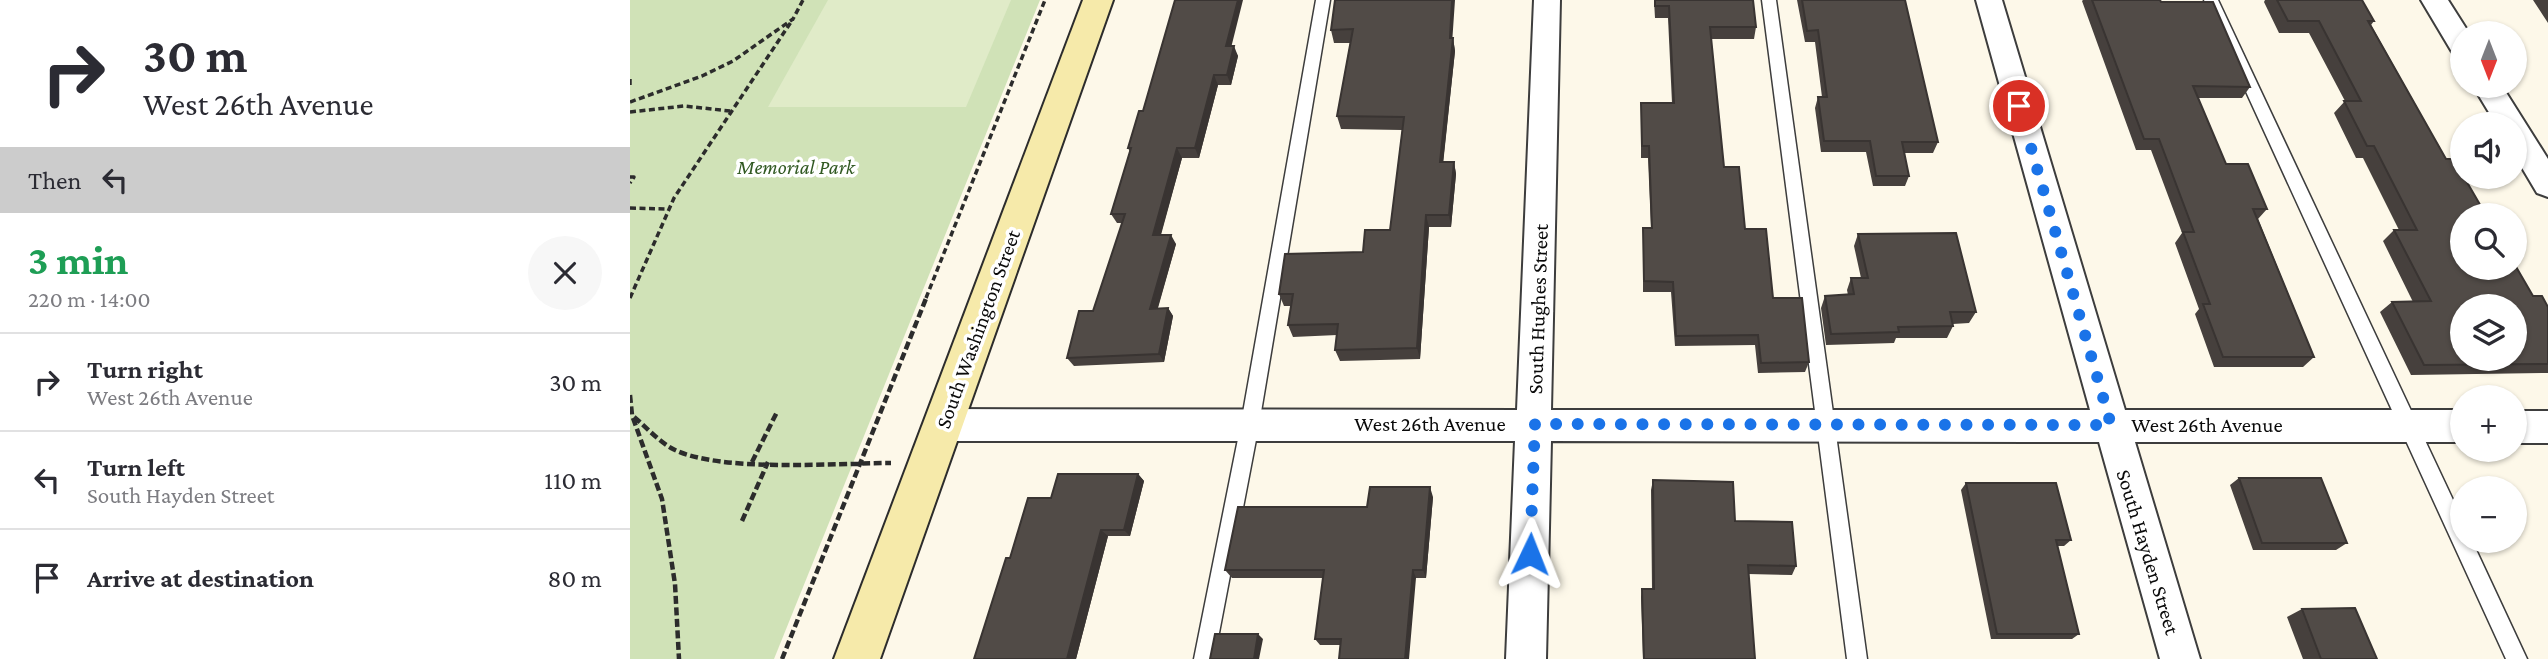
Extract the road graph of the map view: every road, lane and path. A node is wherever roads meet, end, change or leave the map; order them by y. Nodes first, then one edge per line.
1 (803, 0) edge
2 (1045, 0) edge
3 (1098, 0) edge
4 (1323, 0) edge
5 (1547, 0) edge
6 (1769, 0) edge
7 (1989, 0) edge
8 (2211, 0) edge
9 (2434, 0) edge
10 (793, 19) junction
11 (2450, 26) edge
12 (630, 79) edge
13 (630, 86) edge
14 (630, 102) edge
15 (730, 111) junction
16 (630, 112) edge
17 (2527, 151) edge
18 (630, 177) edge
19 (630, 183) edge
20 (2548, 185) edge
21 (630, 208) edge
22 (668, 209) junction
23 (630, 298) edge
24 (630, 395) edge
25 (777, 412) dead end
26 (631, 414) edge
27 (1250, 424) junction
28 (1535, 424) junction
29 (1827, 424) junction
30 (943, 425) junction
31 (2111, 425) junction
32 (2409, 426) junction
33 (2450, 426) edge
34 (2527, 426) edge
35 (2548, 427) edge
36 (752, 462) junction
37 (768, 462) junction
38 (859, 462) junction
39 (929, 463) junction
40 (742, 521) dead end
41 (679, 659) edge
42 (782, 659) edge
43 (858, 659) edge
44 (1204, 659) edge
45 (1526, 659) edge
46 (1857, 659) edge
47 (2180, 659) edge
48 (2517, 659) edge

1 - 10 path
2 - 38 path
3 - 30 main road, South Washington Street
4 - 27 lane
5 - 28 street, South Hughes Street
6 - 29 lane
7 - 31 street, South Hayden Street
8 - 32 lane
9 - 11 street
10 - 14 path
10 - 15 path
12 - 13 path
15 - 16 path
15 - 22 path
17 - 20 street
18 - 19 path
21 - 22 path
22 - 23 path
24 - 26 path
25 - 36 path
26 - 36 path
26 - 41 path
27 - 28 street, West 26th Avenue
27 - 30 street, West 26th Avenue
27 - 44 lane
28 - 29 street, West 26th Avenue
28 - 45 street, South Hughes Street
29 - 31 street, West 26th Avenue
29 - 46 lane
30 - 39 main road, South Washington Street
31 - 32 street, West 26th Avenue
31 - 47 street, South Hayden Street
32 - 33 street, West 26th Avenue
32 - 48 lane
34 - 35 street
36 - 37 path
37 - 38 path
37 - 40 path
38 - 39 path
38 - 42 path
39 - 43 main road, South Washington Street

